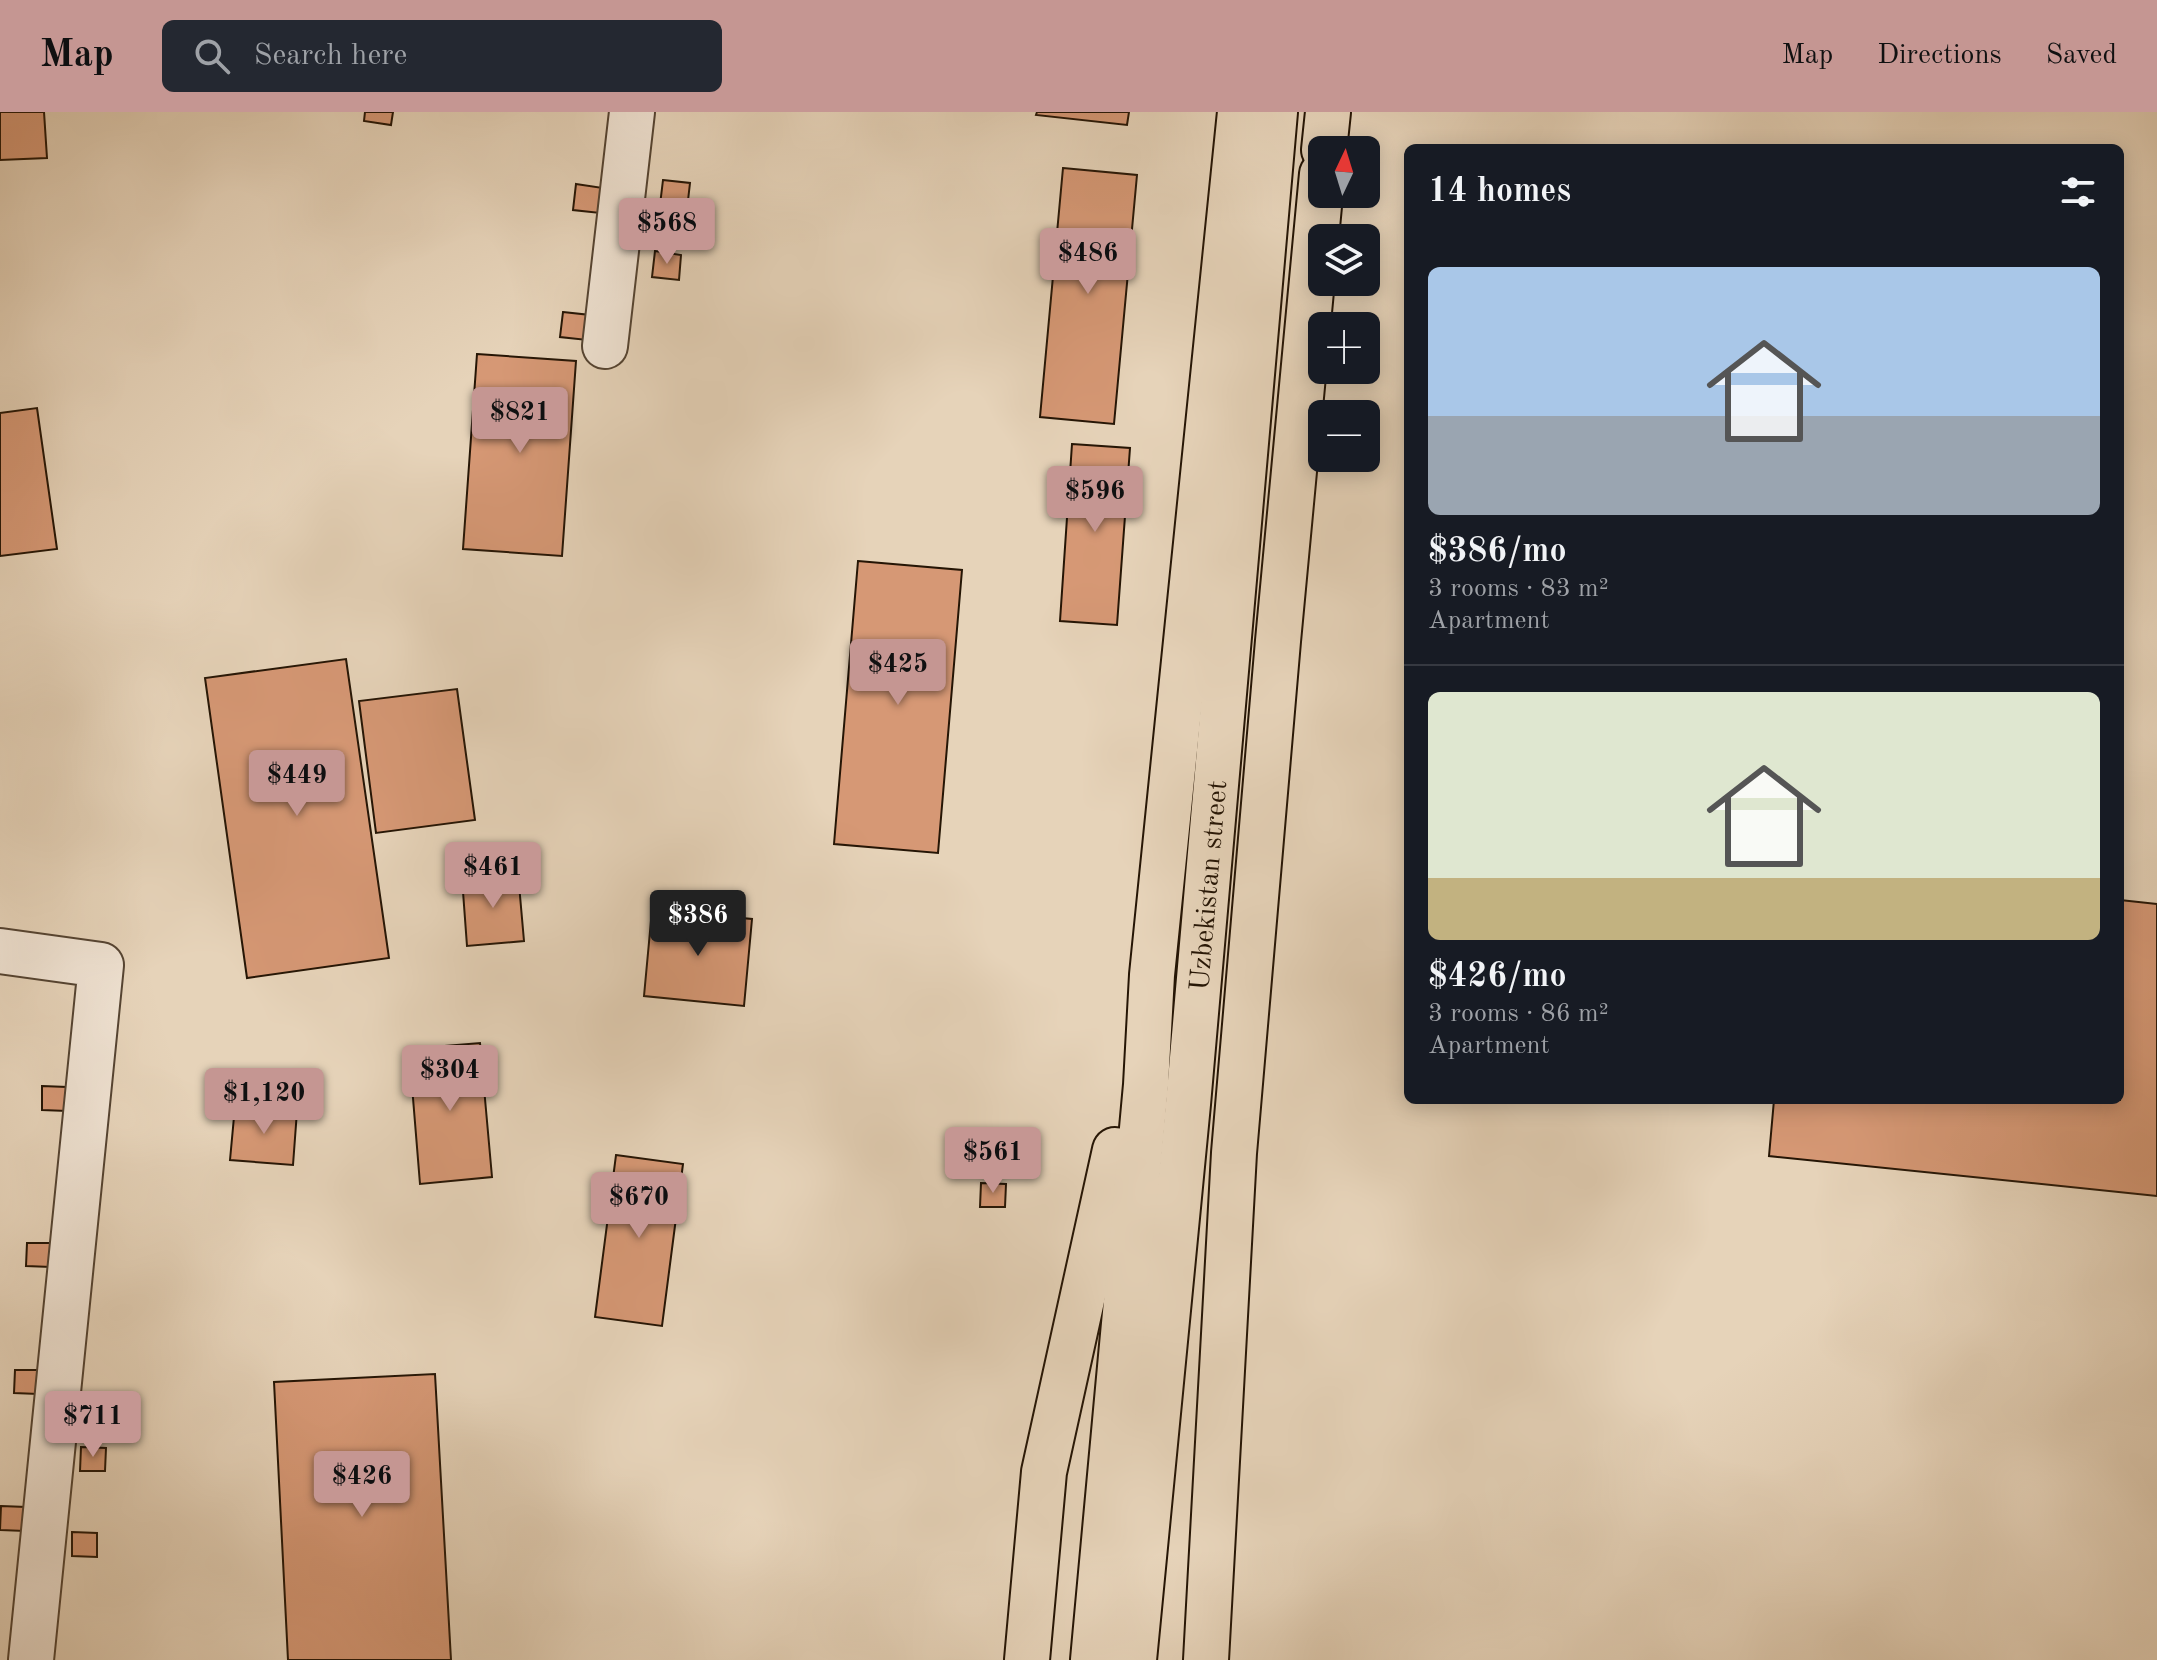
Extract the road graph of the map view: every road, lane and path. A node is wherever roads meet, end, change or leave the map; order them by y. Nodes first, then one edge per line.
1 (632, 112) edge
2 (1240, 112) edge
3 (1275, 112) edge
4 (1328, 112) edge
5 (1325, 136) edge
6 (1319, 208) edge
7 (605, 346) dead end
8 (0, 951) edge
9 (1152, 975) junction
10 (1188, 1104) junction
11 (1234, 1153) junction
12 (31, 1660) edge
13 (1027, 1660) edge
14 (1093, 1660) edge
15 (1134, 1660) edge
16 (1206, 1660) edge

1 - 7 street
2 - 9 main road, Uzbekistan street
3 - 10 main road, Uzbekistan street
4 - 5 main road
6 - 11 main road, Uzbekistan street
8 - 12 street
9 - 13 main road, Uzbekistan street
9 - 14 main road, Uzbekistan street
10 - 11 main road
10 - 15 main road, Uzbekistan street
11 - 16 main road, Uzbekistan street

